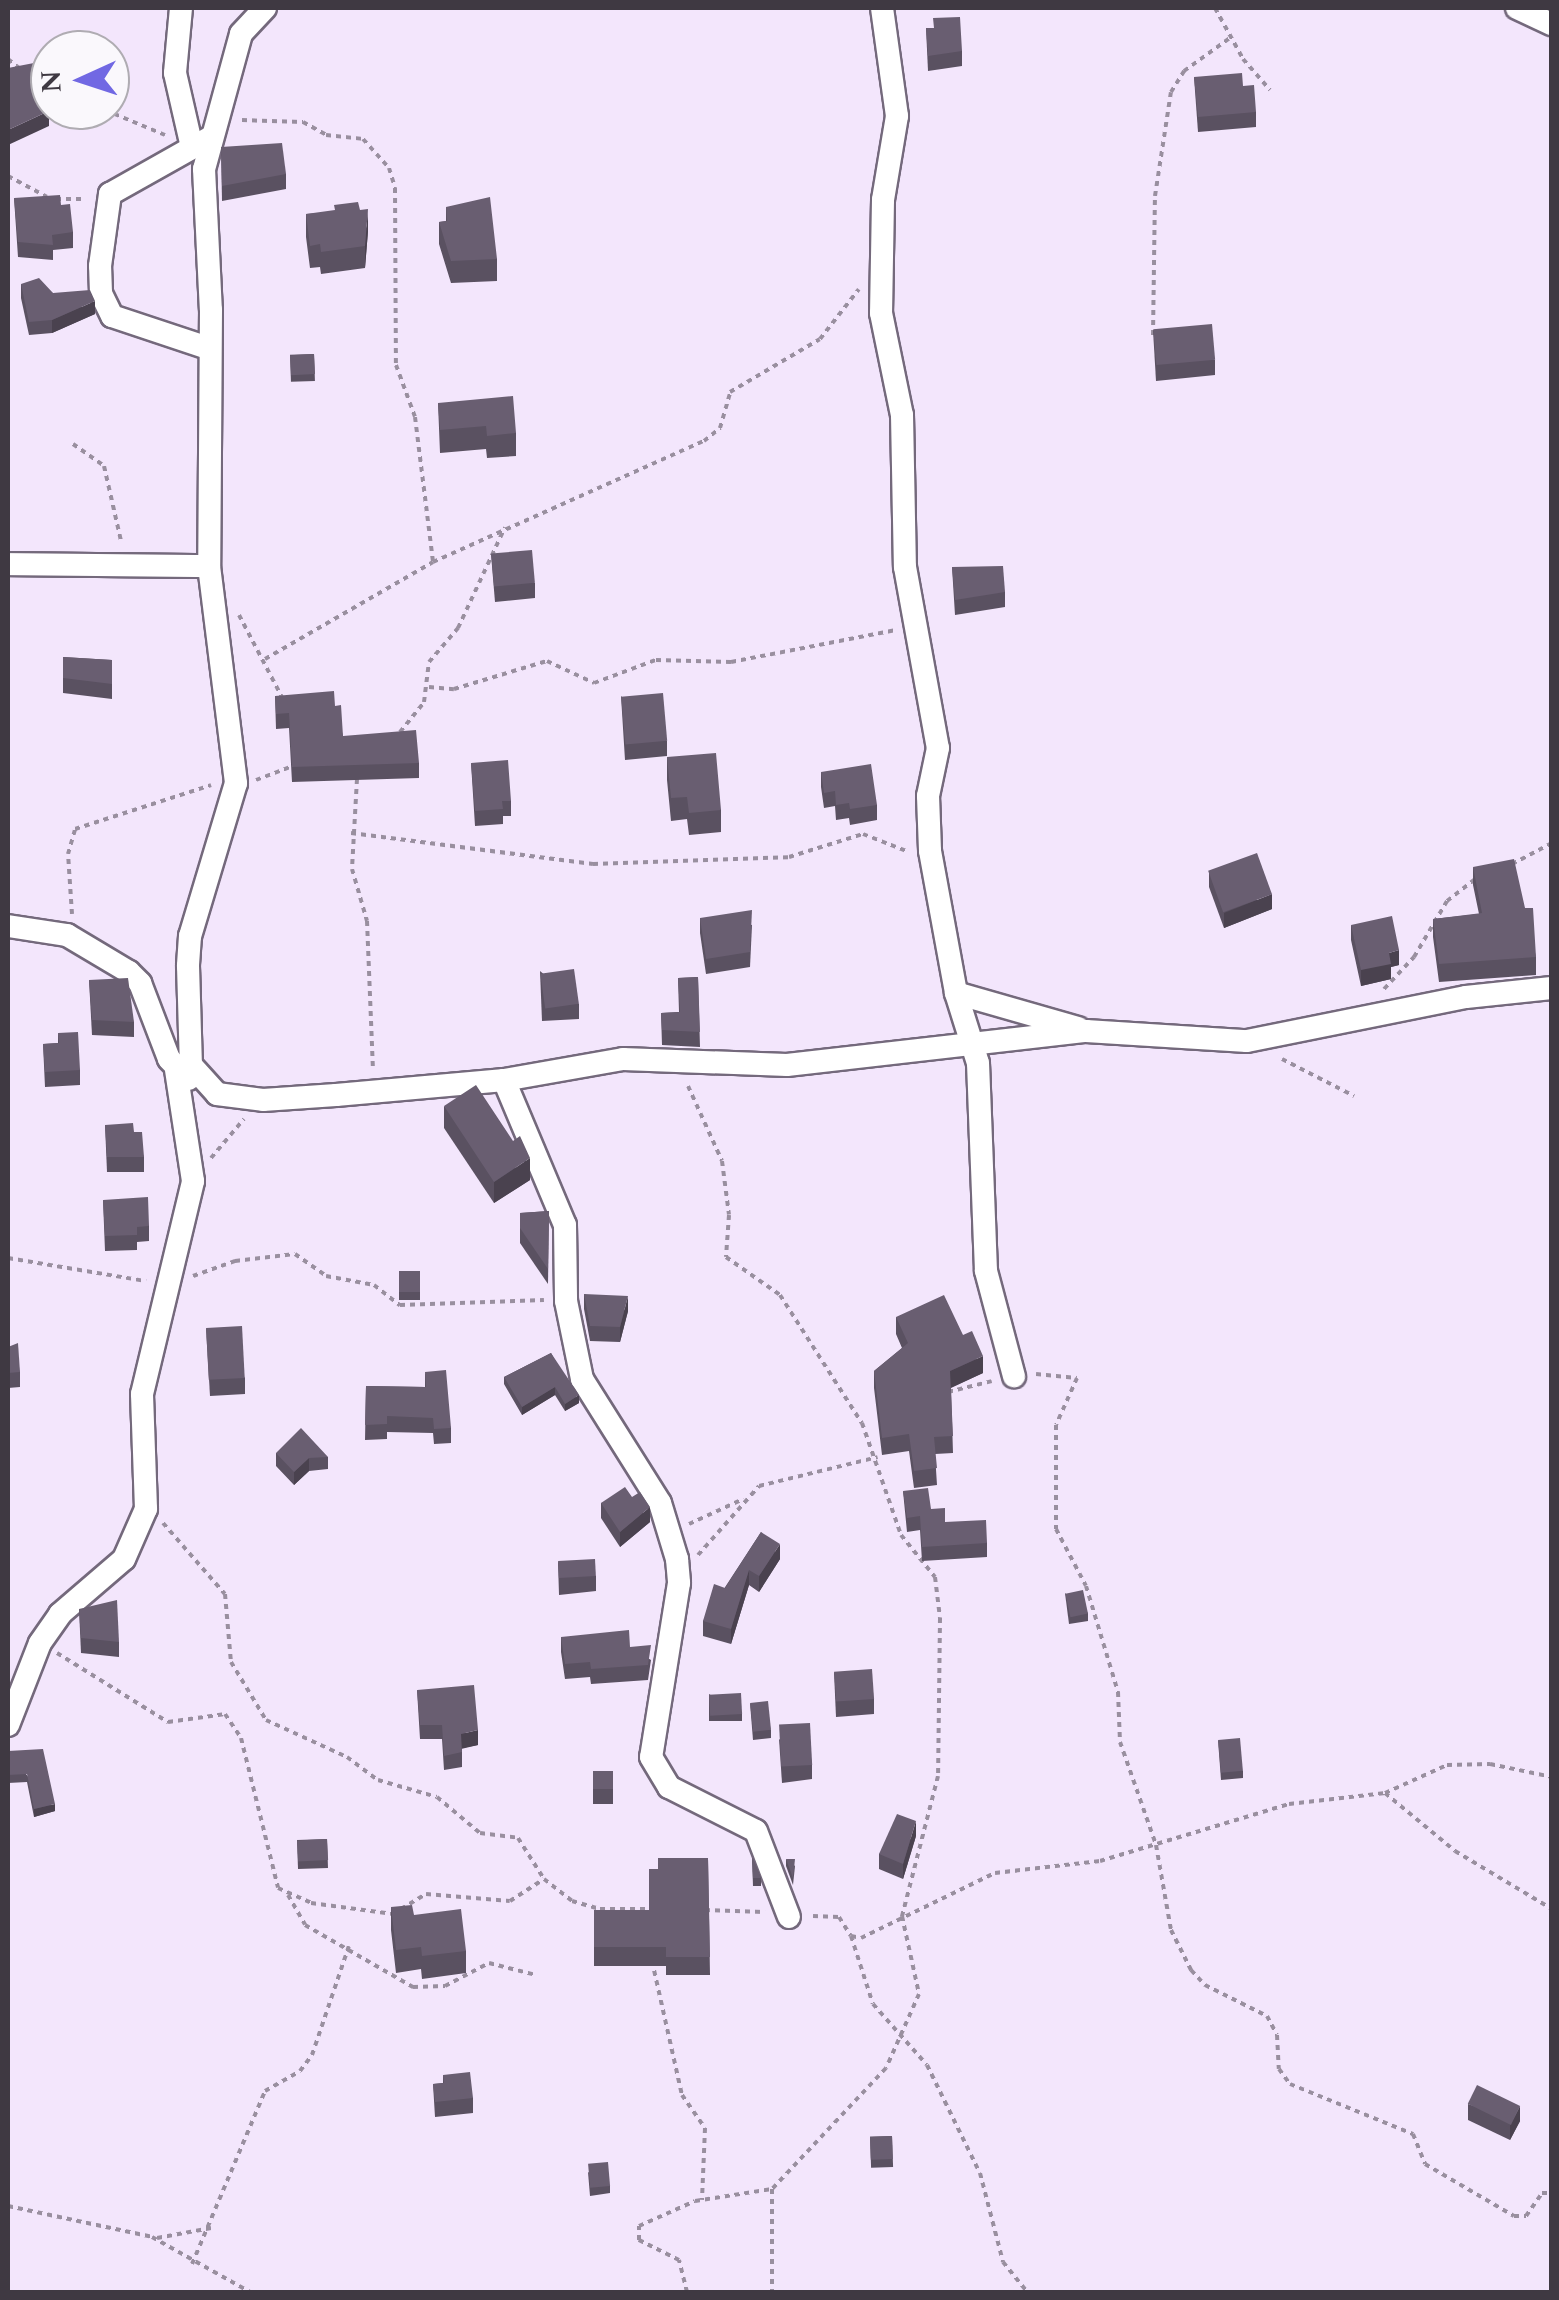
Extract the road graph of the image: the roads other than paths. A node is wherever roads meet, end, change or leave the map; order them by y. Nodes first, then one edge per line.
1 (181, 8) edge
2 (265, 8) edge
3 (882, 8) edge
4 (1517, 8) edge
5 (1552, 24) edge
6 (201, 139) junction
7 (208, 348) junction
8 (8, 564) edge
9 (211, 575) junction
10 (8, 926) edge
11 (1552, 988) edge
12 (956, 993) junction
13 (1086, 1031) junction
14 (973, 1042) junction
15 (176, 1070) junction
16 (504, 1080) junction
17 (201, 1082) junction
18 (1014, 1376) road end
19 (8, 1725) edge
20 (789, 1918) road end

1 - 6 street
2 - 6 street
3 - 12 street
4 - 5 street
6 - 7 street
6 - 7 street
7 - 9 street
8 - 9 street
9 - 17 street
10 - 15 street
11 - 13 street
12 - 13 street
12 - 14 street
13 - 14 street
14 - 16 street
14 - 18 street
15 - 17 street
15 - 19 street
16 - 17 street
16 - 20 street

